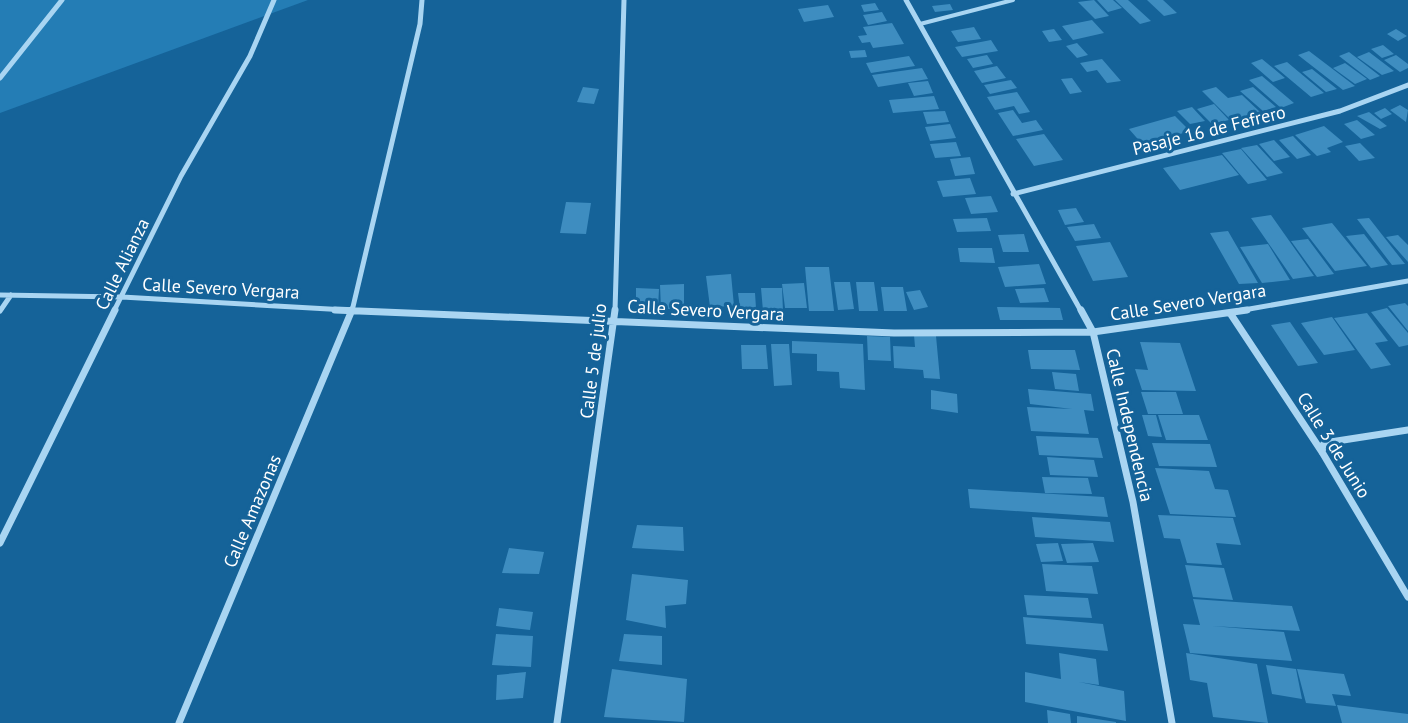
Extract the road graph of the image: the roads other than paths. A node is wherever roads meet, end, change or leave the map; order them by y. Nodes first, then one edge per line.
1 (62, 0) edge
2 (274, 0) edge
3 (422, 0) edge
4 (624, 0) edge
5 (906, 0) edge
6 (1013, 0) edge
7 (920, 24) junction
8 (0, 78) edge
9 (1408, 85) edge
10 (1013, 194) junction
11 (1408, 281) edge
12 (0, 295) edge
13 (11, 295) junction
14 (122, 297) junction
15 (0, 311) edge
16 (352, 311) junction
17 (1230, 312) junction
18 (615, 321) junction
19 (1093, 332) junction
20 (1408, 430) edge
21 (1322, 452) junction
22 (0, 543) edge
23 (1408, 597) edge
24 (180, 723) edge
25 (558, 723) edge
26 (1172, 723) edge

1 - 8 street
2 - 14 street, Calle Alianza
3 - 16 street, Calle Amazonas
4 - 18 street, Calle 5 de julio
5 - 7 street, Calle Independencia
6 - 7 lane
7 - 10 street, Calle Independencia
9 - 10 street, Pasaje 16 de Fefrero
10 - 19 street, Calle Independencia
11 - 17 street, Calle Severo Vergara
12 - 13 street, Calle Severo Vergara
13 - 14 street, Calle Severo Vergara
13 - 15 street
14 - 16 street, Calle Severo Vergara
14 - 22 street, Calle Alianza
16 - 18 street, Calle Severo Vergara
16 - 24 street, Calle Amazonas
17 - 19 street, Calle Severo Vergara
17 - 21 street, Calle 3 de Junio
18 - 19 street, Calle Severo Vergara
18 - 25 street, Calle 5 de julio
19 - 26 street, Calle Independencia
20 - 21 street
21 - 23 street, Calle 3 de Junio

